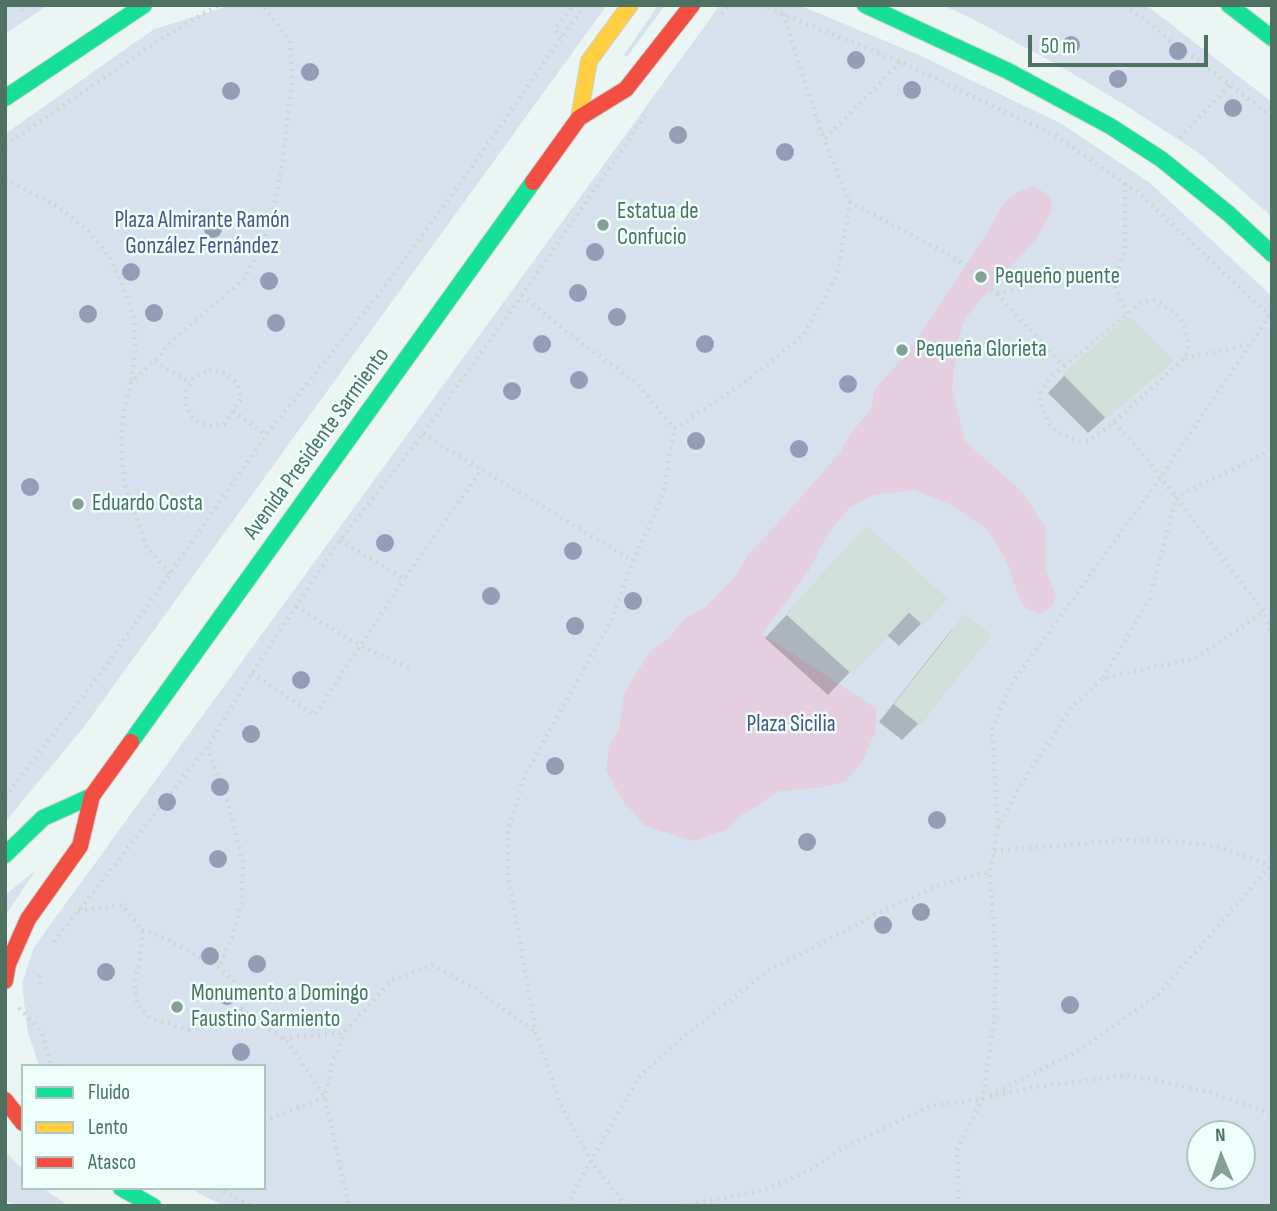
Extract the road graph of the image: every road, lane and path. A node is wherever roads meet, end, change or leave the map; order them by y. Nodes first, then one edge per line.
1 (16, 5) edge
2 (144, 5) edge
3 (219, 5) edge
4 (262, 5) edge
5 (586, 5) edge
6 (630, 5) edge
7 (692, 5) edge
8 (761, 5) edge
9 (865, 5) edge
10 (1125, 5) edge
11 (1229, 5) edge
12 (24, 12) dead end
13 (783, 13) junction
14 (1272, 38) edge
15 (900, 62) junction
16 (1229, 84) junction
17 (5, 98) edge
18 (651, 106) dead end
19 (1272, 117) edge
20 (579, 118) junction
21 (824, 140) junction
22 (5, 145) edge
23 (1161, 159) junction
24 (5, 179) edge
25 (1125, 183) junction
26 (850, 202) junction
27 (1272, 254) edge
28 (1114, 285) junction
29 (995, 293) junction
30 (522, 295) junction
31 (1127, 314) junction
32 (1271, 317) edge
33 (1248, 345) junction
34 (1185, 358) junction
35 (155, 361) junction
36 (1064, 366) junction
37 (131, 382) junction
38 (190, 383) junction
39 (233, 411) junction
40 (1114, 422) junction
41 (674, 429) junction
42 (423, 434) junction
43 (266, 435) junction
44 (1272, 450) edge
45 (483, 468) junction
46 (1161, 477) junction
47 (1176, 497) junction
48 (340, 540) junction
49 (633, 561) junction
50 (170, 573) junction
51 (404, 579) junction
52 (296, 607) junction
53 (1264, 612) junction
54 (1272, 617) edge
55 (1272, 636) edge
56 (361, 646) junction
57 (412, 670) dead end
58 (252, 674) junction
59 (1103, 678) junction
60 (207, 747) junction
61 (92, 796) junction
62 (5, 797) edge
63 (998, 828) junction
64 (994, 851) junction
65 (1272, 852) edge
66 (5, 855) edge
67 (1271, 864) edge
68 (990, 872) junction
69 (1272, 872) edge
70 (78, 911) junction
71 (142, 930) junction
72 (51, 946) dead end
73 (219, 968) junction
74 (39, 971) dead end
75 (5, 981) edge
76 (40, 988) dead end
77 (13, 1002) dead end
78 (242, 1010) junction
79 (344, 1033) junction
80 (536, 1033) junction
81 (282, 1038) junction
82 (50, 1064) edge
83 (325, 1097) junction
84 (983, 1099) junction
85 (5, 1100) edge
86 (1272, 1114) edge
87 (21, 1120) edge
88 (266, 1120) edge
89 (591, 1161) junction
90 (125, 1190) edge
91 (221, 1190) edge
92 (153, 1206) edge
93 (252, 1206) edge
94 (349, 1206) edge
95 (568, 1206) edge
96 (626, 1206) edge
97 (682, 1206) edge
98 (959, 1206) edge

1 - 12 path
2 - 17 main road
3 - 22 path
4 - 35 path
5 - 43 path
6 - 20 main road, Avenida Presidente Sarmiento
7 - 20 main road, Avenida Presidente Sarmiento
8 - 13 path
9 - 23 main road
10 - 16 path
11 - 14 main road
13 - 15 path
13 - 21 path
15 - 21 path
15 - 25 path
16 - 19 path
16 - 23 path
18 - 30 path
20 - 61 main road, Avenida Presidente Sarmiento
21 - 26 path
23 - 27 main road
24 - 37 path
25 - 28 path
25 - 32 path
26 - 29 path
26 - 41 path
28 - 29 path
28 - 31 path
29 - 36 path
30 - 41 path
30 - 42 path
31 - 34 path
31 - 36 path
32 - 33 path
33 - 34 path
33 - 46 path
34 - 40 path
35 - 37 path
35 - 38 path
36 - 40 path
37 - 50 path
38 - 39 path
38 - 39 path
39 - 43 path
40 - 46 path
41 - 49 path
42 - 45 path
42 - 48 path
43 - 50 path
44 - 47 path
45 - 49 path
45 - 51 path
46 - 47 path
46 - 63 path
47 - 53 path
47 - 59 path
48 - 51 path
48 - 52 path
49 - 80 path
50 - 62 path
51 - 56 path
52 - 56 path
52 - 58 path
53 - 54 path
53 - 55 path
53 - 59 path
56 - 57 path
56 - 58 path
58 - 60 path
59 - 63 path
60 - 70 path
60 - 73 path
61 - 66 main road
61 - 75 main road, Avenida Presidente Sarmiento
63 - 64 path
64 - 67 path
64 - 68 path
65 - 67 path
67 - 69 path
67 - 84 path
68 - 84 path
68 - 89 path
70 - 71 path
70 - 72 path
71 - 73 path
71 - 78 path
73 - 78 path
74 - 76 path
77 - 82 path
78 - 81 path
79 - 80 path
79 - 81 path
79 - 83 path
80 - 89 path
81 - 83 path
83 - 88 path
83 - 94 path
84 - 86 path
84 - 97 path
84 - 98 path
85 - 87 main road
89 - 95 path
89 - 96 path
90 - 92 main road
91 - 93 path

